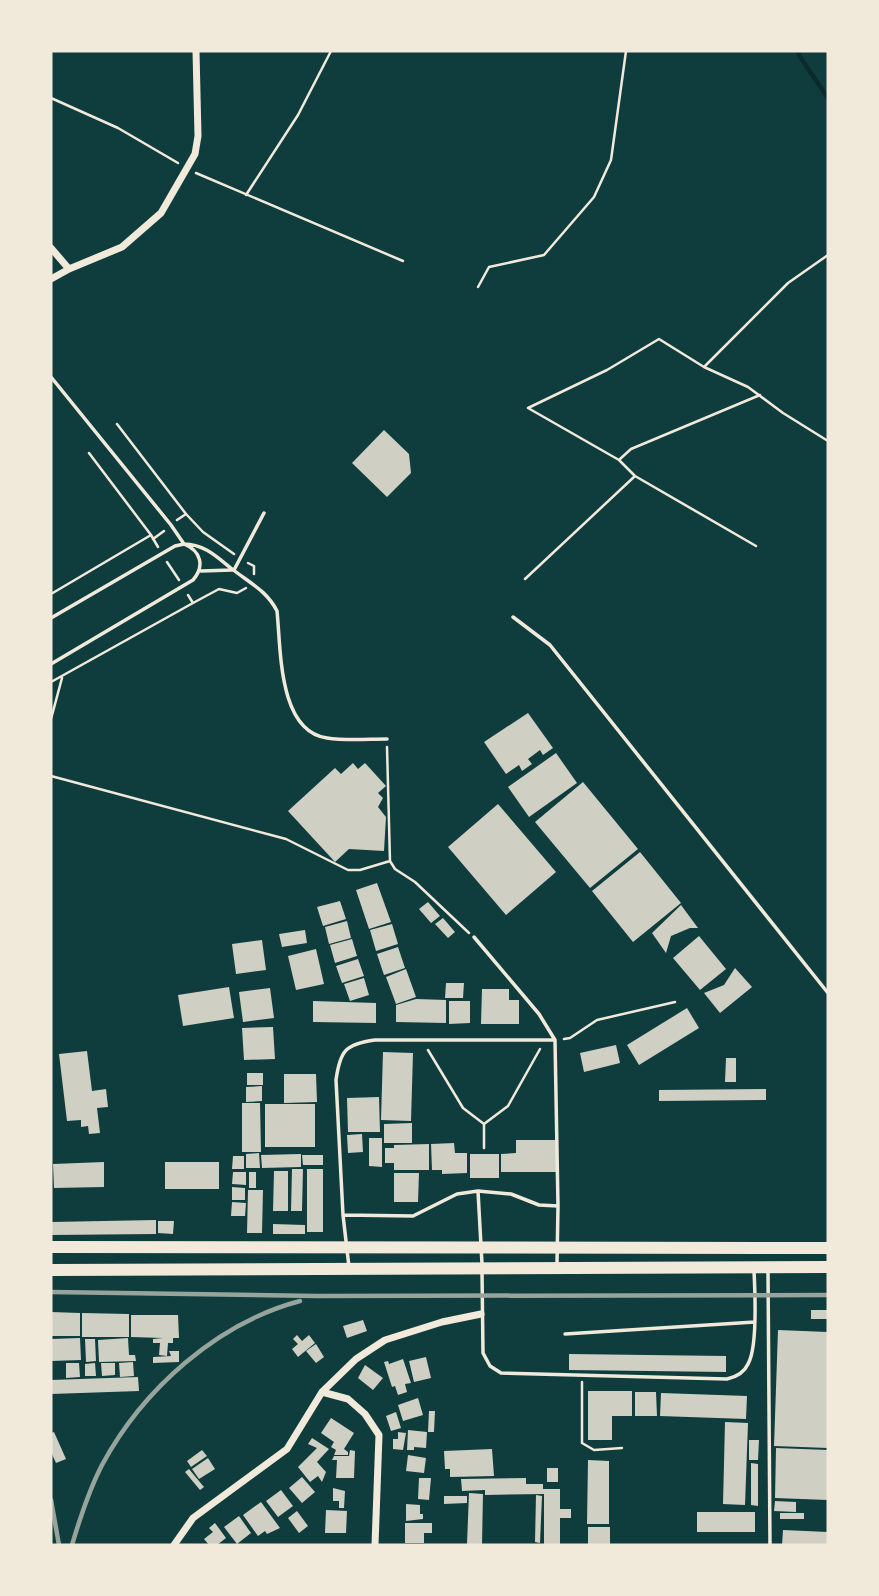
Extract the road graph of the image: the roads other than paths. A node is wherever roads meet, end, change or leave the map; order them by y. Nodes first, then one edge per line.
1 (196, 51) edge
2 (51, 248) edge
3 (69, 269) junction
4 (51, 279) edge
5 (51, 377) edge
6 (264, 513) dead end
7 (184, 544) junction
8 (234, 570) junction
9 (200, 571) junction
10 (513, 617) dead end
11 (51, 618) edge
12 (51, 664) edge
13 (387, 739) road end
14 (474, 937) road end
15 (828, 993) edge
16 (555, 1040) junction
17 (478, 1191) junction
18 (558, 1206) junction
19 (343, 1215) junction
20 (51, 1247) edge
21 (348, 1247) junction
22 (481, 1247) junction
23 (556, 1247) junction
24 (753, 1248) junction
25 (768, 1248) junction
26 (828, 1248) edge
27 (754, 1267) junction
28 (828, 1267) edge
29 (768, 1268) junction
30 (349, 1269) junction
31 (482, 1269) junction
32 (557, 1269) junction
33 (51, 1270) edge
34 (481, 1314) junction
35 (755, 1322) junction
36 (565, 1334) dead end
37 (322, 1392) junction
38 (174, 1545) edge
39 (375, 1545) edge
40 (770, 1545) edge

1 - 3 street
2 - 3 street
3 - 4 street
5 - 7 lane
6 - 8 lane
7 - 8 lane
7 - 9 lane
7 - 11 lane
8 - 9 lane
8 - 13 lane
9 - 12 lane
10 - 15 lane
14 - 16 lane
16 - 18 lane
16 - 19 lane
17 - 18 lane
17 - 19 lane
17 - 22 lane
18 - 23 lane
19 - 21 lane
20 - 21 main road
21 - 22 main road
21 - 30 lane
22 - 23 main road
22 - 31 lane
23 - 24 main road
23 - 32 lane
24 - 25 main road
24 - 27 lane
25 - 26 main road
25 - 29 lane
27 - 29 main road
27 - 32 main road
27 - 35 lane
28 - 29 main road
29 - 40 lane
30 - 31 main road
30 - 33 main road
31 - 32 main road
31 - 34 lane
34 - 35 lane
34 - 37 street
35 - 36 lane
37 - 38 street
37 - 39 street

